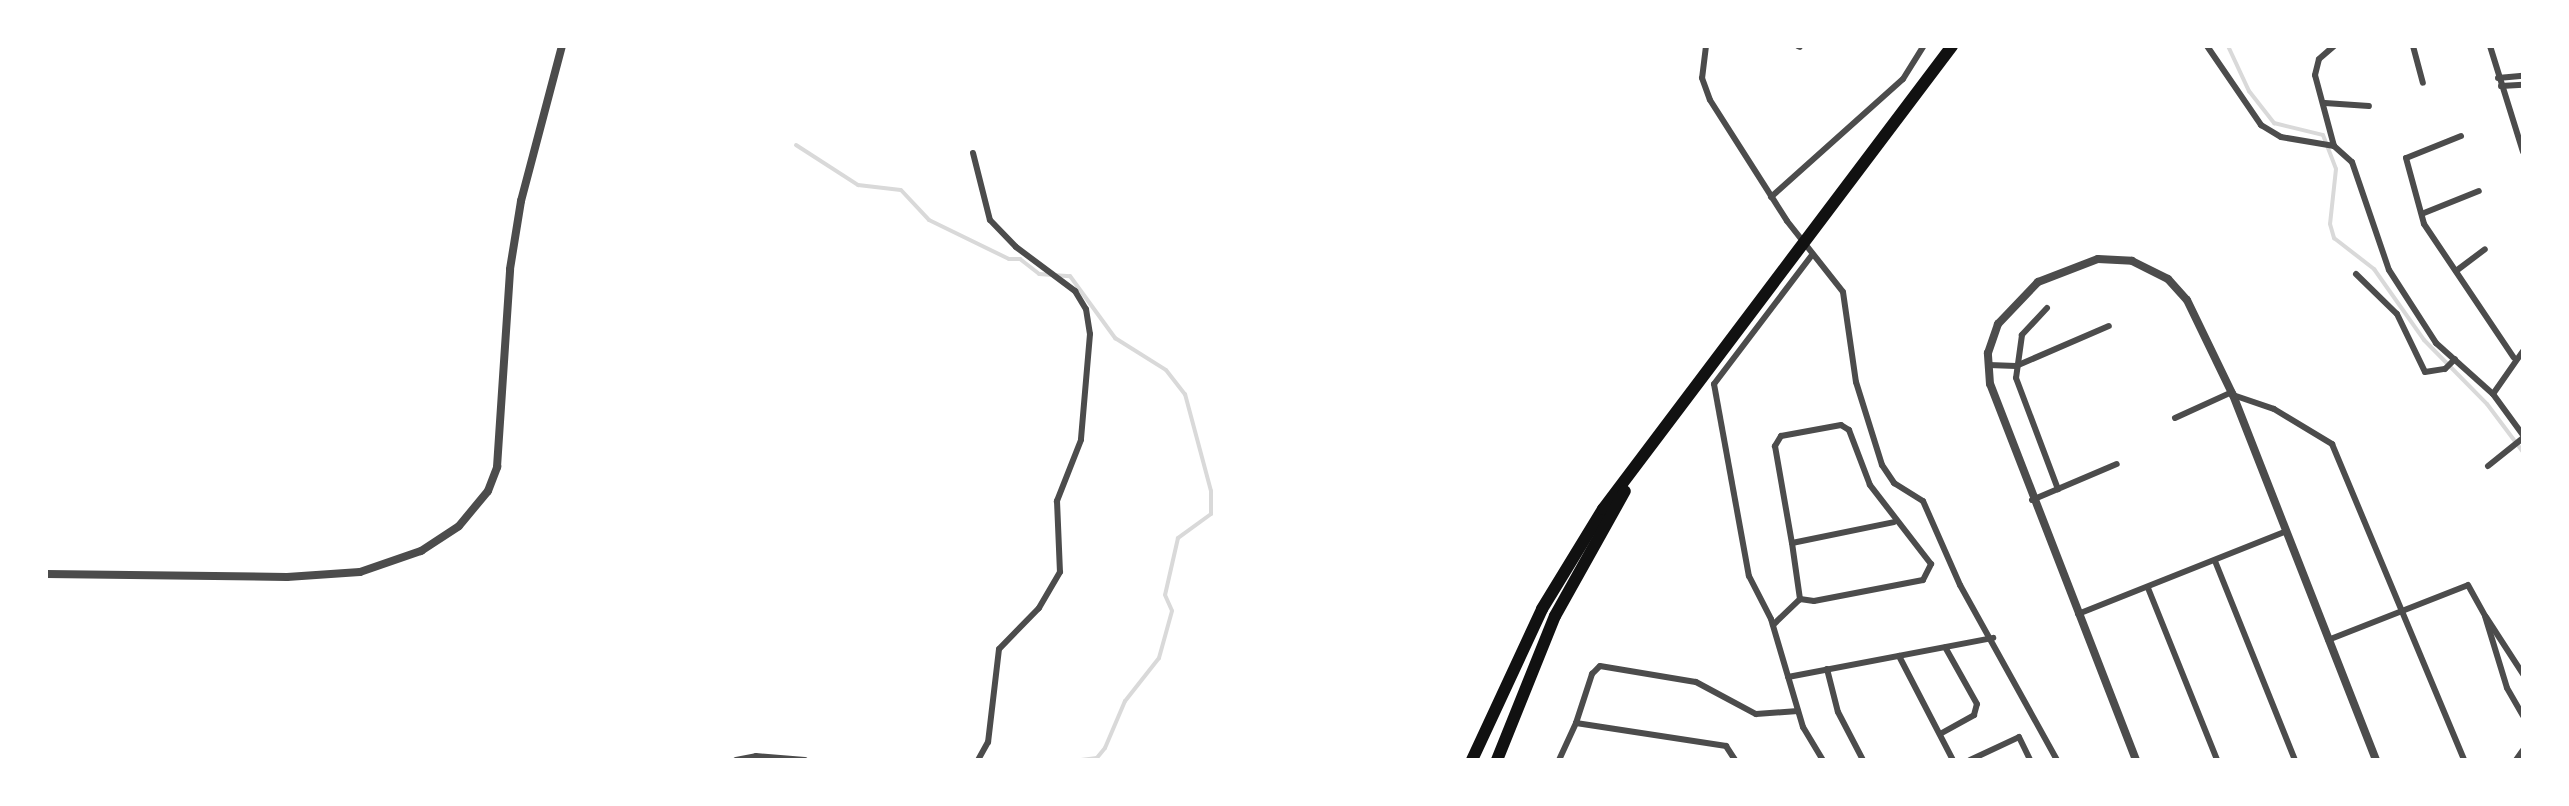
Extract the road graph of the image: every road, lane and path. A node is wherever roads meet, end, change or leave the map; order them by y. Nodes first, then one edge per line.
1 (562, 46) edge
2 (1706, 46) edge
3 (1924, 46) edge
4 (1952, 46) edge
5 (2207, 46) edge
6 (2334, 46) edge
7 (2413, 46) edge
8 (2490, 46) edge
9 (2523, 76) edge
10 (2500, 82) junction
11 (2423, 83) dead end
12 (2523, 85) edge
13 (2325, 103) junction
14 (2369, 106) dead end
15 (2523, 121) edge
16 (2513, 122) junction
17 (2461, 136) dead end
18 (2334, 146) junction
19 (2523, 152) edge
20 (973, 153) dead end
21 (2479, 191) dead end
22 (1771, 197) junction
23 (2424, 213) junction
24 (2485, 249) dead end
25 (1812, 255) junction
26 (2456, 271) junction
27 (2356, 274) dead end
28 (2047, 308) dead end
29 (2109, 326) dead end
30 (2523, 351) edge
31 (2514, 358) junction
32 (2455, 359) junction
33 (1989, 365) junction
34 (2016, 366) junction
35 (2232, 394) junction
36 (2493, 394) junction
37 (1688, 395) junction
38 (2175, 418) dead end
39 (2523, 436) edge
40 (2117, 464) dead end
41 (2488, 466) dead end
42 (2058, 489) junction
43 (2032, 500) junction
44 (1894, 522) junction
45 (2284, 532) junction
46 (1792, 543) junction
47 (1585, 560) junction
48 (2215, 561) junction
49 (46, 574) edge
50 (2148, 588) junction
51 (1800, 599) junction
52 (2400, 611) junction
53 (2078, 614) junction
54 (2485, 616) junction
55 (1773, 625) junction
56 (1993, 638) junction
57 (2328, 640) junction
58 (1945, 647) junction
59 (1899, 656) junction
60 (1827, 669) junction
61 (2523, 674) edge
62 (1788, 677) junction
63 (1798, 711) junction
64 (2523, 716) edge
65 (1576, 723) junction
66 (1940, 734) junction
67 (2523, 750) edge
68 (736, 760) edge
69 (805, 760) edge
70 (978, 760) edge
71 (1472, 760) edge
72 (1490, 760) edge
73 (1497, 760) edge
74 (1559, 760) edge
75 (1735, 760) edge
76 (1823, 760) edge
77 (1863, 760) edge
78 (1953, 760) edge
79 (1970, 760) edge
80 (2030, 760) edge
81 (2057, 760) edge
82 (2136, 760) edge
83 (2217, 760) edge
84 (2295, 760) edge
85 (2376, 760) edge
86 (2464, 760) edge
87 (2516, 760) edge

1 - 49 street
2 - 22 street
3 - 22 street
4 - 37 highway
5 - 18 street
6 - 13 street
7 - 11 street
8 - 10 street
9 - 10 street
10 - 12 street
10 - 16 street
13 - 14 street
13 - 18 street
15 - 16 street
16 - 19 street
17 - 23 street
18 - 32 street
20 - 70 street
21 - 23 street
22 - 25 street
23 - 26 street
24 - 26 street
25 - 55 street
25 - 56 street
26 - 31 street
27 - 32 street
28 - 34 street
29 - 34 street
30 - 31 street
31 - 36 street
32 - 36 street
33 - 34 street
33 - 35 street
33 - 43 street
34 - 42 street
35 - 38 street
35 - 45 street
35 - 52 street
36 - 39 street
37 - 47 highway
37 - 71 highway
39 - 41 street
40 - 42 street
42 - 43 street
43 - 53 street
44 - 46 street
44 - 46 street
44 - 51 street
45 - 48 street
45 - 57 street
46 - 51 street
47 - 72 highway
47 - 73 highway
48 - 50 street
48 - 84 street
50 - 53 street
50 - 83 street
51 - 55 street
52 - 54 street
52 - 57 street
52 - 86 street
53 - 82 street
54 - 61 street
54 - 64 street
55 - 62 street
56 - 58 street
56 - 81 street
57 - 85 street
58 - 59 street
58 - 66 street
59 - 60 street
59 - 66 street
60 - 62 street
60 - 77 street
62 - 63 street
63 - 65 street
63 - 76 street
65 - 74 street
65 - 75 street
66 - 78 street
67 - 87 street
68 - 69 street
79 - 80 street

